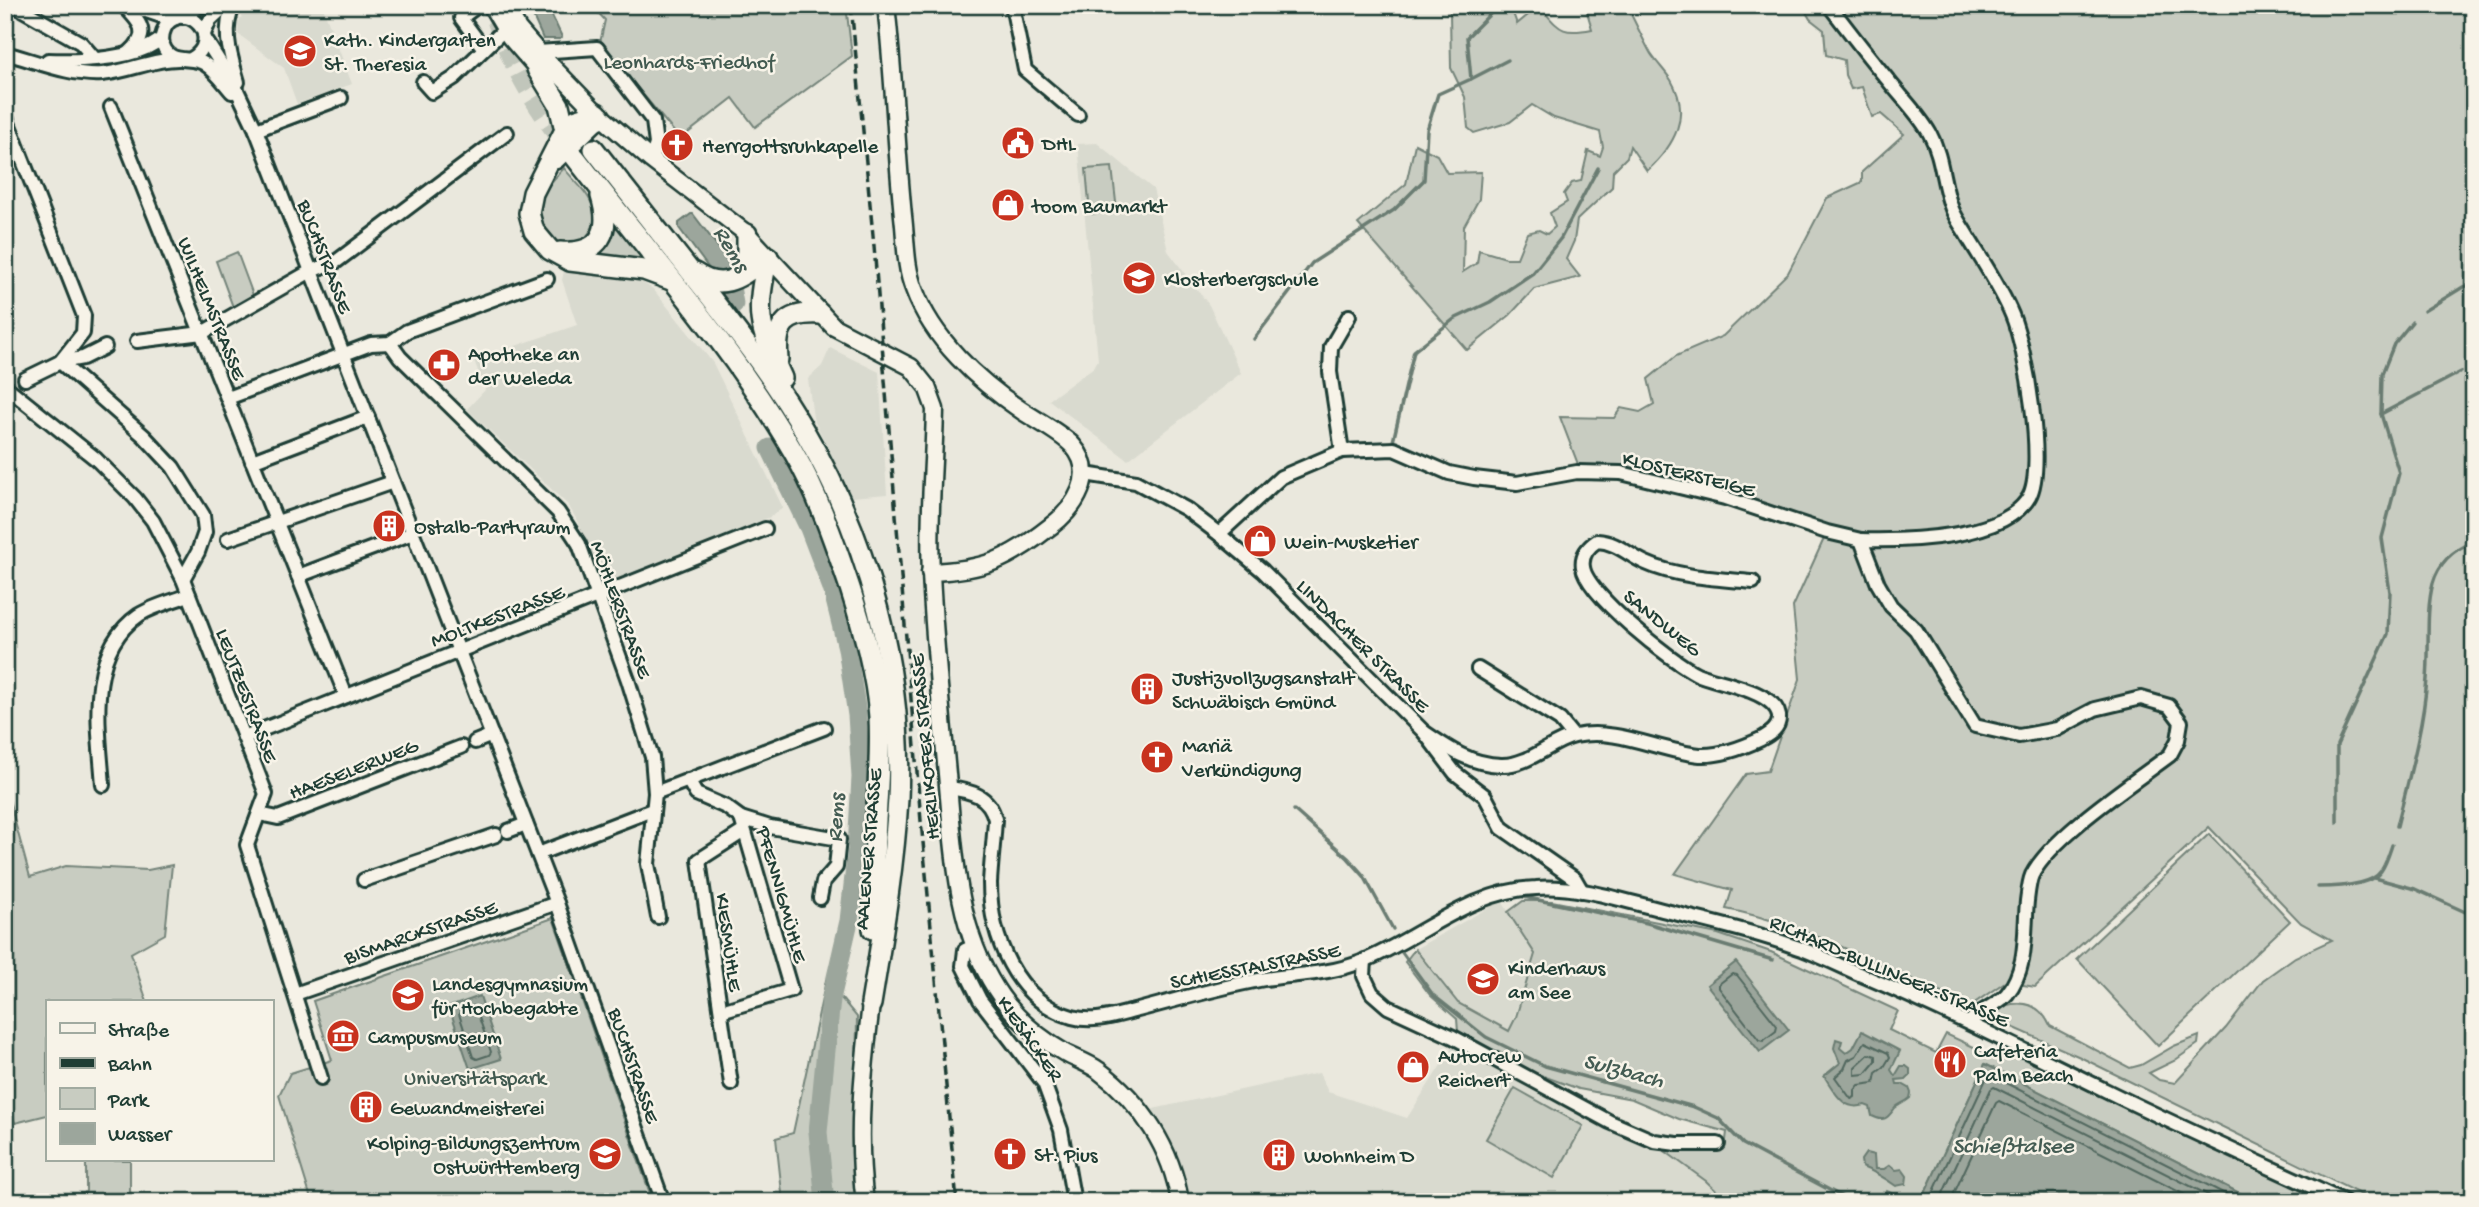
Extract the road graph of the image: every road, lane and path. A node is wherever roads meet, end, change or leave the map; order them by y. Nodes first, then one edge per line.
1 (14, 5) edge
2 (126, 5) edge
3 (159, 5) edge
4 (202, 5) edge
5 (226, 5) edge
6 (234, 5) edge
7 (478, 5) edge
8 (491, 5) edge
9 (505, 5) edge
10 (886, 5) edge
11 (1012, 5) edge
12 (1829, 5) edge
13 (180, 13) edge
14 (505, 29) junction
15 (162, 35) junction
16 (205, 36) junction
17 (484, 49) junction
18 (130, 52) junction
19 (5, 53) edge
20 (25, 58) junction
21 (95, 59) junction
22 (185, 59) junction
23 (537, 61) junction
24 (423, 82) dead end
25 (341, 98) dead end
26 (244, 105) junction
27 (111, 107) dead end
28 (5, 114) edge
29 (599, 115) junction
30 (1078, 115) dead end
31 (256, 130) junction
32 (565, 130) junction
33 (507, 133) dead end
34 (594, 149) tunnel mouth
35 (575, 158) tunnel mouth
36 (651, 160) junction
37 (547, 167) junction
38 (598, 188) junction
39 (747, 234) junction
40 (550, 250) junction
41 (768, 257) junction
42 (311, 271) junction
43 (681, 274) junction
44 (743, 274) junction
45 (547, 279) dead end
46 (820, 314) junction
47 (1349, 316) dead end
48 (202, 333) junction
49 (137, 341) dead end
50 (390, 343) junction
51 (105, 347) dead end
52 (343, 355) junction
53 (60, 362) junction
54 (780, 374) junction
55 (25, 379) dead end
56 (6, 387) edge
57 (228, 398) junction
58 (368, 417) junction
59 (805, 431) junction
60 (1342, 450) junction
61 (252, 461) junction
62 (1085, 474) junction
63 (393, 482) junction
64 (277, 524) junction
65 (765, 529) dead end
66 (413, 533) junction
67 (1219, 534) junction
68 (228, 539) dead end
69 (1861, 540) junction
70 (930, 572) junction
71 (298, 576) junction
72 (183, 579) junction
73 (1753, 582) dead end
74 (189, 595) junction
75 (599, 596) junction
76 (458, 650) junction
77 (1478, 668) dead end
78 (346, 696) junction
79 (824, 728) dead end
80 (1424, 733) junction
81 (492, 735) junction
82 (1573, 736) junction
83 (244, 737) junction
84 (475, 742) dead end
85 (461, 747) dead end
86 (688, 780) junction
87 (103, 785) dead end
88 (949, 788) junction
89 (655, 793) junction
90 (652, 810) junction
91 (259, 814) junction
92 (526, 824) junction
93 (743, 825) junction
94 (538, 854) junction
95 (364, 880) dead end
96 (1582, 891) junction
97 (820, 898) dead end
98 (557, 903) junction
99 (658, 917) dead end
100 (974, 946) junction
101 (1365, 960) junction
102 (295, 994) junction
103 (872, 1004) junction
104 (721, 1012) junction
105 (1969, 1023) junction
106 (321, 1078) dead end
107 (731, 1084) dead end
108 (1718, 1144) dead end
109 (663, 1202) edge
110 (865, 1202) edge
111 (1074, 1202) edge
112 (1180, 1202) edge
113 (2345, 1202) edge

1 - 21 street
2 - 13 street
2 - 15 street
2 - 18 street
3 - 13 street
4 - 13 street
5 - 16 street
6 - 26 street
7 - 17 street
8 - 14 main road
9 - 23 main road
10 - 62 main road
11 - 30 street
12 - 69 street, KLOSTERSTEIGE
13 - 15 street
13 - 16 street
14 - 17 street
14 - 23 main road
15 - 18 street
15 - 22 street
16 - 22 street
16 - 26 street, BUCHSTRASSE
17 - 24 street
18 - 21 street
19 - 20 street
20 - 21 street
20 - 22 street
22 - 26 street, BUCHSTRASSE
23 - 29 main road
23 - 32 highway
23 - 36 street
25 - 31 street
26 - 31 street, BUCHSTRASSE
27 - 48 street, WILHELMSTRASSE
28 - 53 street
29 - 32 highway
29 - 36 main road
29 - 37 highway
31 - 42 street, BUCHSTRASSE
32 - 37 highway
33 - 42 street
34 - 43 highway
35 - 38 highway
36 - 39 main road
37 - 40 highway
38 - 40 highway
38 - 43 highway
39 - 41 main road
39 - 44 highway
40 - 43 highway
41 - 44 highway
41 - 46 main road, HERLIKOFER STRASSE
41 - 54 highway
42 - 48 street
42 - 52 street, BUCHSTRASSE
43 - 44 highway
43 - 59 highway
43 - 103 highway
45 - 50 street
46 - 54 highway
46 - 70 main road, HERLIKOFER STRASSE
47 - 60 street
48 - 49 street
48 - 57 street, WILHELMSTRASSE
50 - 52 street
50 - 75 street, MÖHLERSTRASSE
51 - 53 street
52 - 57 street
52 - 58 street, BUCHSTRASSE
53 - 55 street
53 - 72 street
54 - 59 highway
56 - 72 street, LEUTZESTRASSE
57 - 61 street, WILHELMSTRASSE
58 - 61 street
58 - 63 street, BUCHSTRASSE
59 - 103 highway, AALENER STRASSE
60 - 67 street, KLOSTERSTEIGE
60 - 69 street, KLOSTERSTEIGE
61 - 64 street, WILHELMSTRASSE
62 - 67 street, LINDACHER STRASSE
62 - 70 main road
63 - 64 street
63 - 66 street, BUCHSTRASSE
64 - 68 street
64 - 71 street, WILHELMSTRASSE
65 - 75 street, MOLTKESTRASSE
66 - 71 street
66 - 76 street, BUCHSTRASSE
67 - 80 street, LINDACHER STRASSE
69 - 105 street
70 - 88 main road, HERLIKOFER STRASSE
71 - 78 street, WILHELMSTRASSE
72 - 74 street, LEUTZESTRASSE
73 - 82 street, SANDWEG
74 - 83 street, LEUTZESTRASSE
74 - 87 street
75 - 76 street, MOLTKESTRASSE
75 - 89 street, MÖHLERSTRASSE
76 - 78 street, MOLTKESTRASSE
76 - 81 street, BUCHSTRASSE
77 - 82 street
78 - 83 street, MOLTKESTRASSE
79 - 86 street
80 - 82 street, SANDWEG
80 - 96 street, LINDACHER STRASSE
81 - 84 street
81 - 92 street, BUCHSTRASSE
83 - 91 street, LEUTZESTRASSE
85 - 91 street, HAESELERWEG
86 - 89 street
86 - 93 street, PFENNIGMÜHLE
88 - 100 main road, HERLIKOFER STRASSE
88 - 101 street, SCHIESSTALSTRASSE
89 - 90 street, MÖHLERSTRASSE
90 - 94 street
90 - 99 street, MÖHLERSTRASSE
91 - 102 street, LEUTZESTRASSE
92 - 94 street, BUCHSTRASSE
92 - 95 street
93 - 97 street, PFENNIGMÜHLE
93 - 104 street, KIESMÜHLE
93 - 104 street, PFENNIGMÜHLE
94 - 98 street, BUCHSTRASSE
96 - 101 street, RICHARD-BULLINGER-STRASSE
96 - 105 street, RICHARD-BULLINGER-STRASSE
98 - 102 street, BISMARCKSTRASSE
98 - 109 street, BUCHSTRASSE
100 - 111 street, KIESÄCKER
100 - 112 main road, HERLIKOFER STRASSE
101 - 108 street, SCHIESSTALSTRASSE
102 - 106 street, LEUTZESTRASSE
103 - 110 main road, AALENER STRASSE
104 - 107 street, KIESMÜHLE
105 - 113 street, RICHARD-BULLINGER-STRASSE

